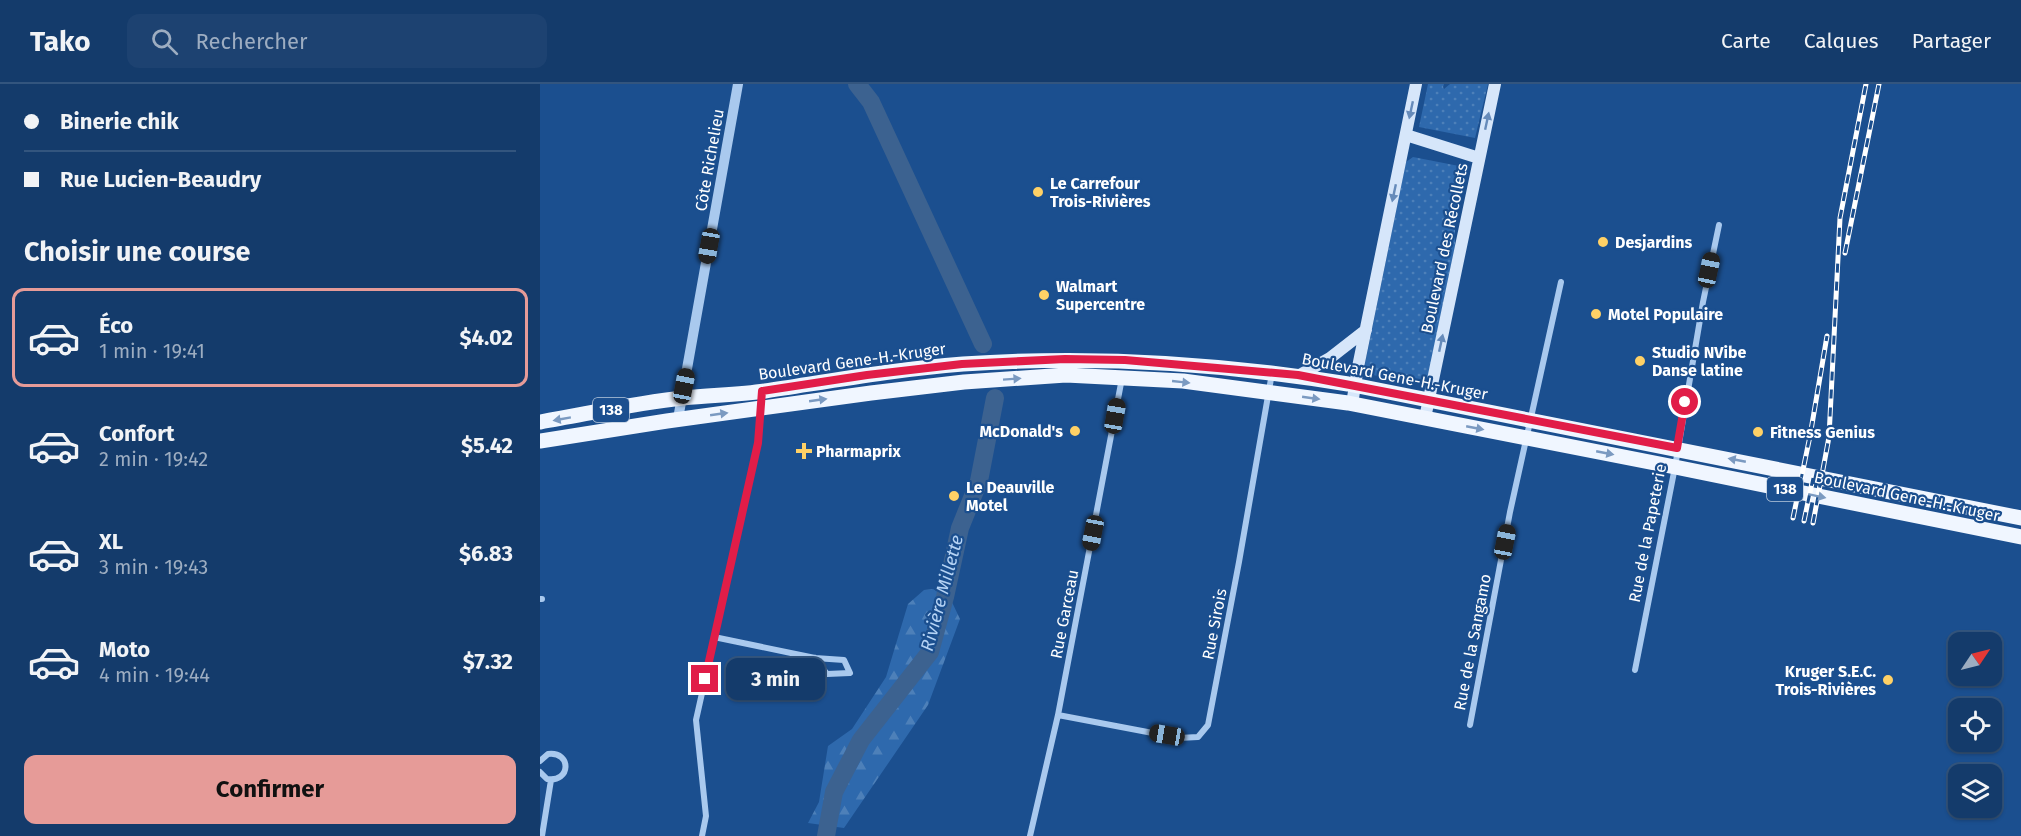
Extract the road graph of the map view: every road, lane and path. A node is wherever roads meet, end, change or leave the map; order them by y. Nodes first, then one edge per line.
1 (738, 84) edge
2 (1416, 84) edge
3 (1495, 84) edge
4 (1406, 135) junction
5 (1479, 158) junction
6 (1719, 225) dead end
7 (1561, 282) dead end
8 (1366, 330) junction
9 (1125, 360) junction
10 (1272, 372) junction
11 (1298, 375) junction
12 (1122, 377) junction
13 (1355, 386) junction
14 (762, 391) junction
15 (1269, 392) junction
16 (682, 398) junction
17 (1429, 400) junction
18 (1352, 404) junction
19 (760, 408) junction
20 (1425, 418) junction
21 (678, 419) junction
22 (1531, 421) junction
23 (540, 422) edge
24 (1526, 438) junction
25 (540, 441) edge
26 (1677, 448) junction
27 (1675, 466) junction
28 (2021, 518) edge
29 (2021, 537) edge
30 (714, 637) junction
31 (815, 658) junction
32 (1635, 670) dead end
33 (1058, 715) junction
34 (1470, 725) dead end
35 (540, 761) edge
36 (540, 772) edge
37 (551, 780) junction
38 (542, 836) edge
39 (702, 836) edge
40 (1030, 836) edge

1 - 16 street, Côte Richelieu
2 -> 4 main road
5 -> 3 main road, Boulevard des Récollets
4 - 5 main road
4 -> 8 main road
17 -> 5 main road, Boulevard des Récollets
6 - 26 street, Rue de la Papeterie
7 - 22 street, Rue de la Sangamo
8 - 11 main road
8 - 13 main road
9 - 10 main road, Boulevard Gene-H.-Kruger / 138
9 - 12 street, Rue Garceau
9 - 14 main road, Boulevard Gene-H.-Kruger / 138
10 - 11 main road, Boulevard Gene-H.-Kruger / 138
10 - 15 street, Rue Sirois
11 - 13 main road, Boulevard Gene-H.-Kruger / 138
12 -> 15 main road, Boulevard Gene-H.-Kruger / 138
19 -> 12 main road, Boulevard Gene-H.-Kruger / 138
12 - 33 street, Rue Garceau
13 - 17 main road, Boulevard Gene-H.-Kruger / 138
13 - 18 main road
14 - 16 main road, Boulevard Gene-H.-Kruger / 138
14 - 19 street
15 -> 18 main road, Boulevard Gene-H.-Kruger / 138
15 - 33 street, Rue Sirois
16 - 21 street, Côte Richelieu
16 -> 23 main road, Boulevard Gene-H.-Kruger / 138
17 - 20 main road, Boulevard des Récollets
17 - 22 main road, Boulevard Gene-H.-Kruger / 138
18 - 20 main road, Boulevard Gene-H.-Kruger / 138
21 -> 19 main road, Boulevard Gene-H.-Kruger / 138
19 - 30 street
20 -> 24 main road, Boulevard Gene-H.-Kruger / 138
21 - 25 main road, Boulevard Gene-H.-Kruger / 138
22 - 24 street, Rue de la Sangamo
22 - 26 main road, Boulevard Gene-H.-Kruger / 138
24 -> 27 main road, Boulevard Gene-H.-Kruger / 138
24 - 34 street, Rue de la Sangamo
26 - 27 street, Rue de la Papeterie
28 -> 26 main road, Boulevard Gene-H.-Kruger / 138
27 -> 29 main road, Boulevard Gene-H.-Kruger / 138
27 - 32 street, Rue de la Papeterie
30 - 31 street
30 - 39 street
31 - 31 street
33 - 40 street, Rue Garceau
35 - 37 street
36 - 37 street
37 - 38 street

